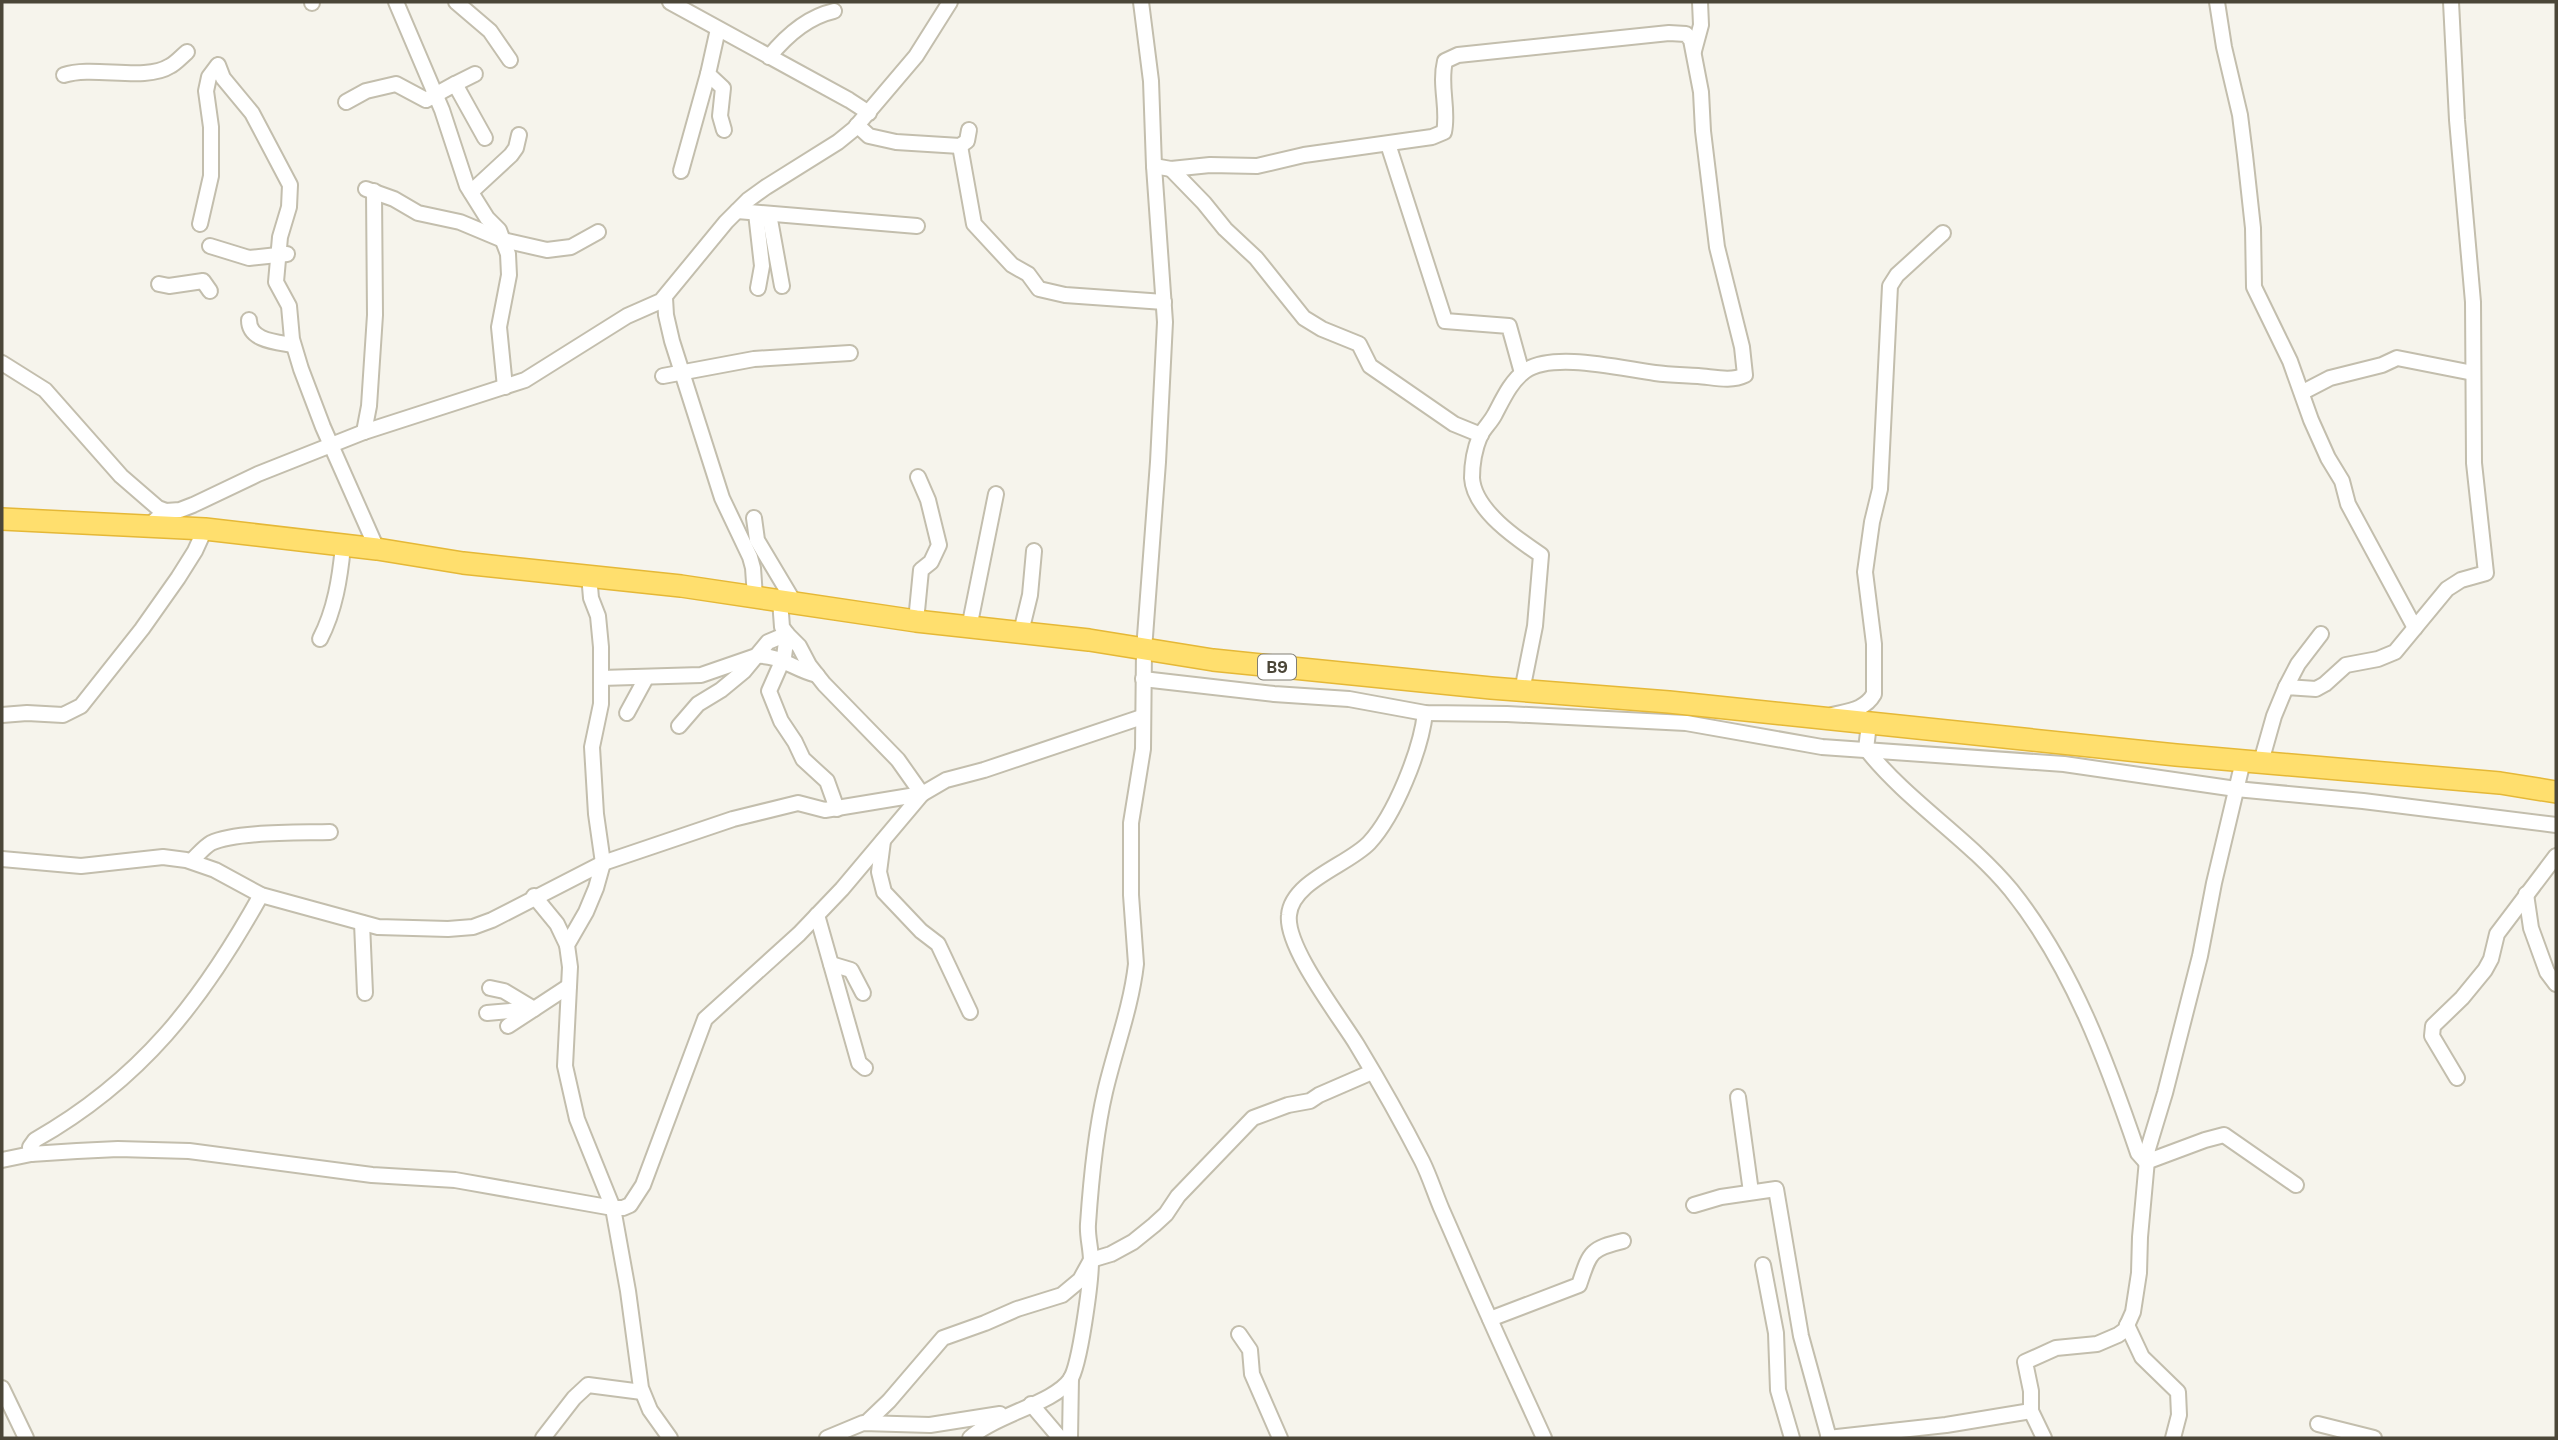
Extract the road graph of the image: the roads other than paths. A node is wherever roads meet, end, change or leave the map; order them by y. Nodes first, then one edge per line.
1 (396, 2) edge
2 (456, 2) edge
3 (670, 2) edge
4 (950, 2) edge
5 (1141, 2) edge
6 (1700, 2) edge
7 (2217, 2) edge
8 (2451, 2) edge
9 (834, 11) dead end
10 (718, 29) junction
11 (1694, 51) junction
12 (187, 52) dead end
13 (769, 57) junction
14 (510, 60) dead end
15 (475, 74) dead end
16 (708, 74) junction
17 (64, 75) dead end
18 (455, 84) junction
19 (435, 94) junction
20 (346, 102) dead end
21 (869, 113) junction
22 (857, 125) junction
23 (724, 130) dead end
24 (969, 130) dead end
25 (519, 135) dead end
26 (485, 138) dead end
27 (1388, 144) junction
28 (960, 146) junction
29 (1154, 166) junction
30 (1171, 169) junction
31 (681, 171) dead end
32 (471, 192) junction
33 (737, 211) junction
34 (763, 213) junction
35 (200, 224) dead end
36 (917, 226) dead end
37 (598, 232) dead end
38 (1943, 233) dead end
39 (503, 240) junction
40 (210, 246) dead end
41 (284, 255) junction
42 (159, 284) dead end
43 (782, 286) dead end
44 (758, 288) dead end
45 (210, 291) dead end
46 (665, 298) junction
47 (1164, 302) junction
48 (249, 320) dead end
49 (293, 345) junction
50 (850, 353) dead end
51 (2, 363) edge
52 (683, 372) junction
53 (1522, 373) junction
54 (2473, 373) junction
55 (663, 376) dead end
56 (505, 387) junction
57 (2303, 392) junction
58 (364, 432) junction
59 (1481, 435) junction
60 (333, 445) junction
61 (918, 477) dead end
62 (996, 494) dead end
63 (166, 511) junction
64 (754, 518) dead end
65 (2, 519) edge
66 (147, 527) junction
67 (205, 529) junction
68 (343, 546) junction
69 (377, 549) junction
70 (1034, 551) dead end
71 (589, 575) junction
72 (755, 597) junction
73 (787, 601) junction
74 (916, 621) junction
75 (969, 628) junction
76 (2415, 628) junction
77 (1021, 632) junction
78 (786, 634) junction
79 (2320, 634) dead end
80 (320, 639) dead end
81 (1144, 650) junction
82 (756, 656) junction
83 (782, 659) junction
84 (817, 675) junction
85 (601, 678) junction
86 (646, 678) junction
87 (1143, 679) junction
88 (2286, 687) junction
89 (1522, 691) junction
90 (1425, 712) junction
91 (627, 713) dead end
92 (2, 715) edge
93 (1142, 717) junction
94 (1817, 718) junction
95 (1869, 724) junction
96 (679, 726) dead end
97 (1866, 749) junction
98 (2252, 761) junction
99 (2236, 789) junction
100 (2556, 792) edge
101 (922, 794) junction
102 (837, 808) junction
103 (2556, 825) edge
104 (330, 832) dead end
105 (883, 840) junction
106 (2556, 856) edge
107 (2, 859) edge
108 (191, 862) junction
109 (603, 863) junction
110 (2526, 894) junction
111 (261, 895) junction
112 (534, 897) junction
113 (817, 915) junction
114 (362, 923) junction
115 (568, 944) junction
116 (831, 964) junction
117 (2556, 984) edge
118 (569, 986) junction
119 (490, 988) dead end
120 (365, 993) dead end
121 (863, 993) dead end
122 (534, 1009) junction
123 (970, 1012) dead end
124 (487, 1013) dead end
125 (508, 1026) dead end
126 (865, 1068) dead end
127 (1372, 1072) junction
128 (2457, 1078) dead end
129 (1738, 1097) dead end
130 (31, 1154) junction
131 (2, 1160) edge
132 (2146, 1162) junction
133 (2296, 1185) dead end
134 (1751, 1192) junction
135 (1694, 1205) dead end
136 (613, 1208) junction
137 (1623, 1241) dead end
138 (1091, 1260) junction
139 (1763, 1265) dead end
140 (1490, 1319) junction
141 (2127, 1325) junction
142 (1239, 1334) dead end
143 (1072, 1378) junction
144 (2, 1388) edge
145 (642, 1392) junction
146 (1031, 1404) junction
147 (2031, 1411) junction
148 (1012, 1413) junction
149 (866, 1423) junction
150 (2318, 1424) dead end
151 (26, 1438) edge
152 (544, 1438) edge
153 (670, 1438) edge
154 (827, 1438) edge
155 (970, 1438) edge
156 (1060, 1438) edge
157 (1070, 1438) edge
158 (1280, 1438) edge
159 (1544, 1438) edge
160 (1792, 1438) edge
161 (1829, 1438) edge
162 (2044, 1438) edge
163 (2173, 1438) edge
164 (2374, 1438) edge

1 - 19 street
2 - 14 street
3 - 10 street
4 - 21 street
5 - 29 street
6 - 11 street
7 - 57 street
8 - 54 street
9 - 13 street
10 - 13 street
10 - 16 street
11 - 27 street
11 - 53 street
12 - 17 street
13 - 21 street
15 - 18 street
16 - 23 street
16 - 31 street
18 - 19 street
18 - 26 street
19 - 20 street
19 - 32 street
21 - 22 street
22 - 28 street
22 - 33 street
24 - 28 street
25 - 32 street
27 - 30 street
27 - 53 street
28 - 47 street
29 - 30 street
29 - 47 street
30 - 59 street
32 - 39 street
33 - 34 street
33 - 46 street
34 - 36 street
34 - 43 street
34 - 44 street
35 - 41 street
37 - 39 street
38 - 94 street
39 - 56 street
39 - 58 street
40 - 41 street
41 - 49 street
42 - 45 street
46 - 52 street
46 - 56 street
47 - 81 street
48 - 49 street
49 - 60 street
50 - 52 street
51 - 63 street
52 - 55 street
52 - 72 street
53 - 59 street
54 - 57 street
54 - 76 street
56 - 58 street
57 - 76 street
58 - 60 street
59 - 89 street
60 - 63 street
60 - 69 street
61 - 74 street
62 - 75 street
63 - 66 street
64 - 73 street
65 - 66 highway, B9
66 - 67 highway, B9
67 - 68 highway, B9
67 - 92 street
68 - 69 highway, B9
68 - 80 street
69 - 71 highway, B9
70 - 77 street
71 - 72 highway, B9
71 - 85 street
72 - 73 highway, B9
73 - 74 highway, B9
73 - 78 street
74 - 75 highway, B9
75 - 77 highway, B9
76 - 88 street
77 - 81 highway, B9
78 - 82 street
78 - 83 street
78 - 84 street
79 - 88 street
81 - 87 street
81 - 89 highway, B9
82 - 83 street
82 - 86 street
82 - 96 street
83 - 84 street
83 - 102 street
84 - 101 street
85 - 86 street
85 - 109 street
86 - 91 street
87 - 90 street
87 - 93 street
88 - 98 street
89 - 94 highway, B9
90 - 97 street
90 - 127 street
93 - 101 street
93 - 138 street
94 - 95 highway, B9
95 - 97 street
95 - 98 highway, B9
97 - 99 street
97 - 132 street
98 - 99 street
98 - 100 highway, B9
99 - 103 street
99 - 132 street
101 - 102 street
101 - 105 street
102 - 109 street
104 - 108 street
105 - 113 street
105 - 123 street
106 - 110 street
107 - 108 street
108 - 111 street
109 - 112 street
109 - 115 street
110 - 117 street
110 - 128 street
111 - 114 street
111 - 130 street
112 - 114 street
112 - 115 street
113 - 116 street
113 - 136 street
114 - 120 street
115 - 118 street
116 - 121 street
116 - 126 street
118 - 122 street
118 - 136 street
119 - 122 street
122 - 124 street
122 - 125 street
127 - 138 street
127 - 140 street
129 - 134 street
130 - 131 street
130 - 136 street
132 - 133 street
132 - 141 street
134 - 135 street
134 - 161 street
136 - 145 street
137 - 140 street
138 - 143 street
138 - 149 street
139 - 160 street
140 - 159 street
141 - 147 street
141 - 163 street
142 - 158 street
143 - 146 street
143 - 157 street
144 - 151 street
145 - 152 street
145 - 153 street
146 - 148 street
146 - 156 street
147 - 161 street
147 - 162 street
148 - 149 street
148 - 155 street
149 - 154 street
150 - 164 street

